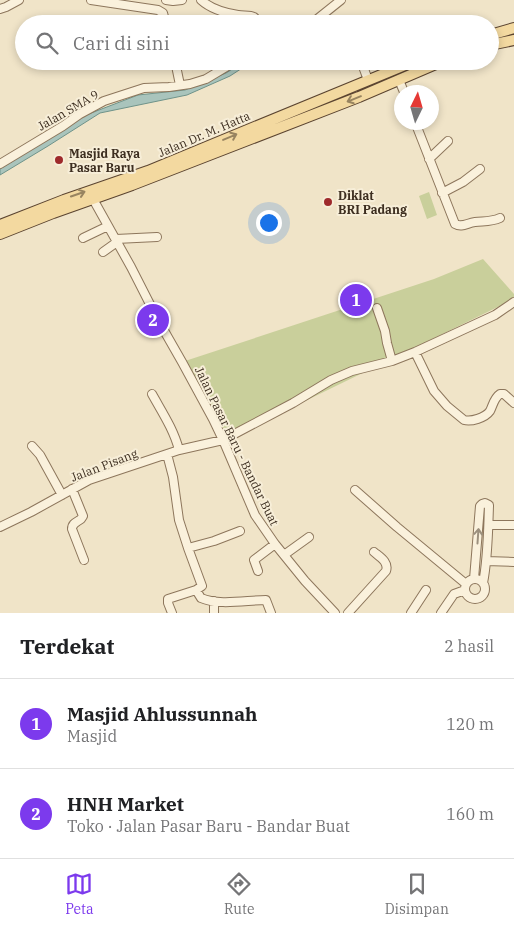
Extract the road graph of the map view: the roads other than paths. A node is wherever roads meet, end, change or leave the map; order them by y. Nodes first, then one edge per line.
1 (19, 0) edge
2 (90, 0) edge
3 (166, 0) edge
4 (182, 0) edge
5 (201, 0) edge
6 (341, 0) edge
7 (0, 9) edge
8 (163, 15) edge
9 (235, 15) edge
10 (322, 15) edge
11 (514, 28) edge
12 (499, 32) edge
13 (514, 40) edge
14 (499, 43) edge
15 (176, 70) edge
16 (221, 70) edge
17 (364, 70) edge
18 (393, 70) edge
19 (422, 70) edge
20 (368, 80) junction
21 (399, 80) junction
22 (180, 85) junction
23 (401, 85) edge
24 (419, 130) edge
25 (448, 141) dead end
26 (429, 159) junction
27 (185, 160) junction
28 (0, 164) edge
29 (480, 169) dead end
30 (442, 193) junction
31 (93, 199) junction
32 (500, 218) dead end
33 (0, 224) edge
34 (108, 226) junction
35 (0, 234) edge
36 (157, 237) dead end
37 (83, 238) dead end
38 (117, 240) junction
39 (103, 252) dead end
40 (514, 302) edge
41 (378, 308) dead end
42 (415, 352) junction
43 (392, 361) junction
44 (152, 394) dead end
45 (514, 403) edge
46 (223, 440) junction
47 (32, 446) dead end
48 (179, 450) junction
49 (167, 454) junction
50 (72, 489) junction
51 (355, 490) dead end
52 (62, 495) junction
53 (489, 525) junction
54 (514, 525) edge
55 (0, 527) edge
56 (240, 532) dead end
57 (309, 536) dead end
58 (275, 544) junction
59 (188, 548) junction
60 (374, 552) dead end
61 (284, 555) junction
62 (84, 560) dead end
63 (486, 561) junction
64 (514, 562) edge
65 (258, 571) dead end
66 (474, 579) junction
67 (483, 583) junction
68 (466, 587) junction
69 (196, 590) junction
70 (426, 590) dead end
71 (214, 601) junction
72 (172, 613) edge
73 (214, 613) edge
74 (271, 613) edge
75 (335, 613) edge
76 (348, 613) edge
77 (411, 613) edge
78 (441, 613) edge

1 - 7 street
2 - 8 street
3 - 4 street
5 - 9 street
6 - 10 street
11 - 12 main road
13 - 14 main road
15 - 22 street
16 - 22 street, Jalan SMA 9
17 - 20 street
18 - 20 main road, Jalan Dr. M. Hatta
19 - 21 main road, Jalan Dr. M. Hatta
27 -> 20 main road, Jalan Dr. M. Hatta
21 - 23 street
21 -> 27 main road, Jalan Dr. M. Hatta
22 - 28 street, Jalan SMA 9
24 - 26 street
25 - 26 street
26 - 30 street
27 - 31 main road, Jalan Dr. M. Hatta
33 -> 27 main road, Jalan Dr. M. Hatta
29 - 30 street
30 - 32 street
31 - 34 street, Jalan Pasar Baru - Bandar Buat
31 - 35 main road, Jalan Dr. M. Hatta
34 - 37 street
34 - 38 street, Jalan Pasar Baru - Bandar Buat
36 - 38 street
38 - 39 street
38 - 46 street, Jalan Pasar Baru - Bandar Buat
40 - 42 street, Jalan Pisang
41 - 43 street
42 - 43 street, Jalan Pisang
42 - 45 street
43 - 46 street, Jalan Pisang
44 - 48 street
46 - 48 street, Jalan Pisang
46 - 58 street, Jalan Pasar Baru - Bandar Buat
47 - 52 street
48 - 49 street, Jalan Pisang
49 - 50 street, Jalan Pisang
49 - 59 street
50 - 52 street, Jalan Pisang
50 - 62 street
51 - 68 street
52 - 55 street, Jalan Pisang
53 - 54 street
53 - 63 street
66 -> 53 street
56 - 59 street
57 - 61 street
58 - 61 street, Jalan Pasar Baru - Bandar Buat
58 - 65 street
59 - 69 street
60 - 76 street
61 - 75 street, Jalan Pasar Baru - Bandar Buat
63 - 64 street
63 - 67 street
66 - 67 street
66 - 68 street
67 - 68 street
68 - 78 street
69 - 71 street
69 - 72 street
70 - 77 street
71 - 73 street
71 - 74 street

